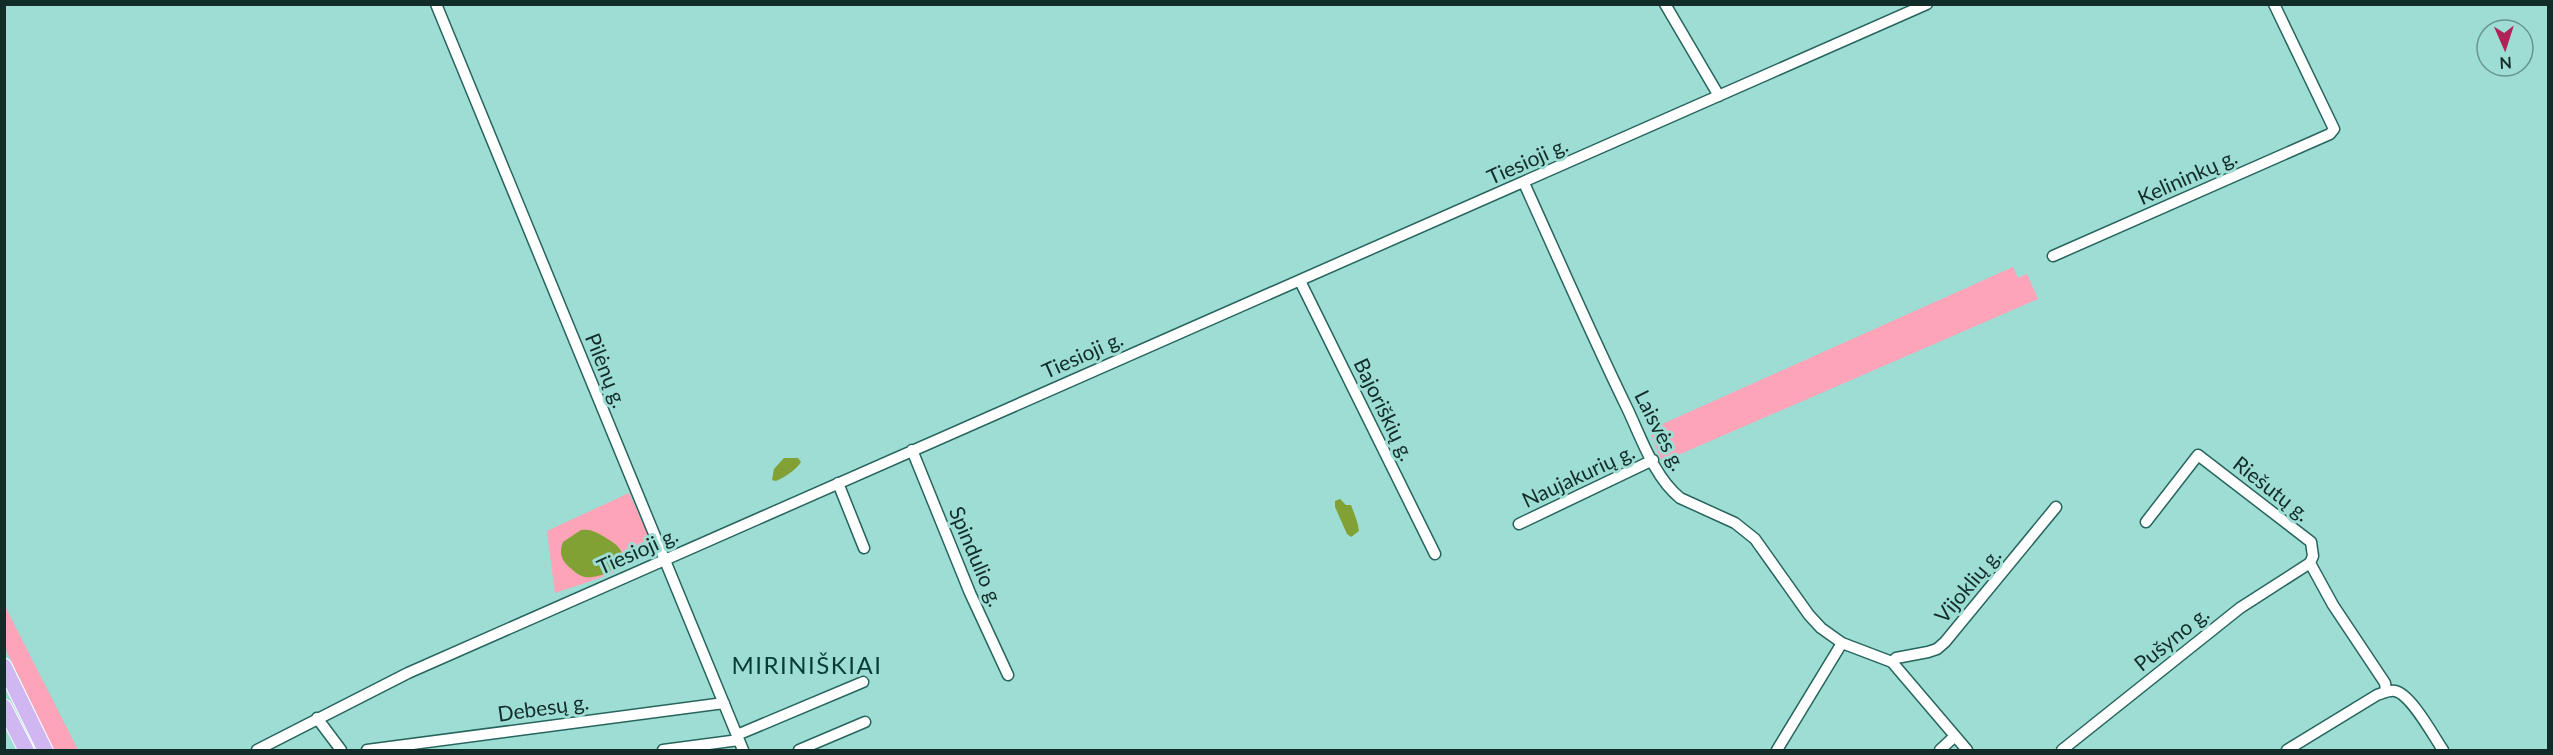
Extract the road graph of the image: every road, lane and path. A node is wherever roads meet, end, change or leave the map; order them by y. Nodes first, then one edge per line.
1 (436, 4) edge
2 (1665, 4) edge
3 (1927, 4) edge
4 (2274, 4) edge
5 (1719, 96) junction
6 (1524, 183) junction
7 (2053, 256) dead end
8 (1300, 281) junction
9 (912, 450) junction
10 (1653, 460) junction
11 (838, 483) junction
12 (2056, 507) dead end
13 (2146, 522) dead end
14 (1519, 524) dead end
15 (864, 548) dead end
16 (1435, 554) dead end
17 (663, 559) junction
18 (2310, 563) junction
19 (1842, 643) junction
20 (1892, 662) junction
21 (4, 666) edge
22 (1008, 675) dead end
23 (863, 682) dead end
24 (2386, 691) junction
25 (724, 703) junction
26 (4, 707) edge
27 (317, 718) junction
28 (865, 722) dead end
29 (1954, 736) junction
30 (739, 742) edge
31 (26, 750) edge
32 (45, 750) edge
33 (257, 750) edge
34 (341, 750) edge
35 (367, 750) edge
36 (663, 750) edge
37 (799, 750) edge
38 (1777, 750) edge
39 (1940, 750) edge
40 (1967, 750) edge
41 (2062, 750) edge
42 (2287, 750) edge
43 (2443, 750) edge

1 - 17 street, Pilėnų g.
2 - 5 street
3 - 5 street, Tiesioji g.
4 - 7 street, Kelininkų g.
5 - 6 street, Tiesioji g.
6 - 8 street, Tiesioji g.
6 - 10 street, Laisvės g.
8 - 9 street, Tiesioji g.
8 - 16 street, Bajoriškių g.
9 - 11 street, Tiesioji g.
9 - 22 street, Spindulio g.
10 - 14 street, Naujakurių g.
10 - 19 street, Laisvės g.
11 - 15 street
11 - 17 street, Tiesioji g.
12 - 20 street, Vijoklių g.
13 - 18 street, Riešutų g.
17 - 25 street, Pilėnų g.
17 - 27 street, Tiesioji g.
18 - 24 street, Riešutų g.
18 - 41 street, Pušyno g.
19 - 20 street, Laisvės g.
19 - 38 street
20 - 29 street, Laisvės g.
21 - 32 highway
23 - 30 street
24 - 42 street
24 - 43 street
25 - 30 street, Pilėnų g.
25 - 35 street, Debesų g.
26 - 31 highway
27 - 33 street, Tiesioji g.
27 - 34 street
28 - 37 street
29 - 39 street
29 - 40 street, Laisvės g.
30 - 36 street

